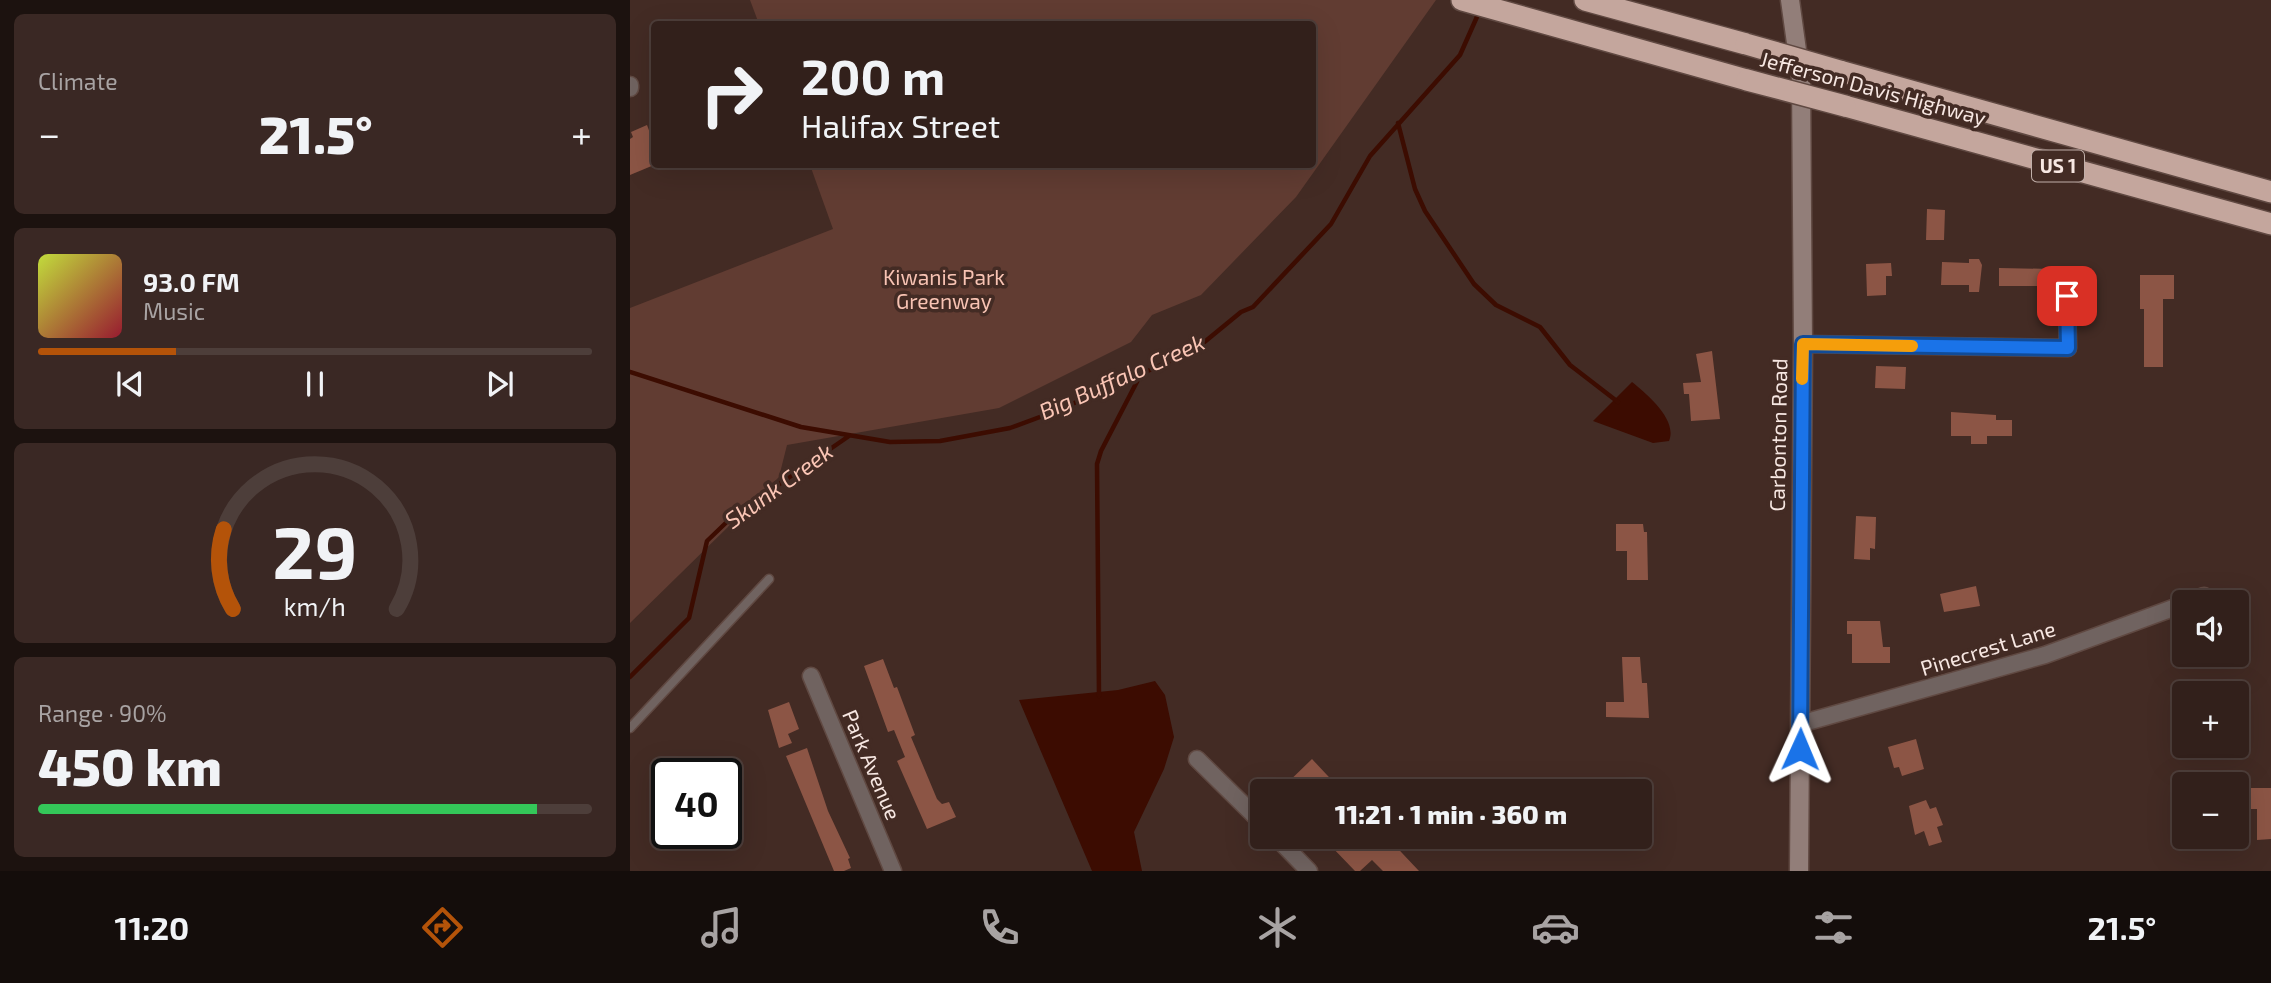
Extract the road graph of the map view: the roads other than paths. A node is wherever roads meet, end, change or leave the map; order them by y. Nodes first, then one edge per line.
1 (1462, 0) edge
2 (1584, 0) edge
3 (1790, 0) edge
4 (2271, 191) edge
5 (2271, 224) edge
6 (2067, 296) dead end
7 (1803, 344) junction
8 (769, 579) dead end
9 (2172, 608) edge
10 (811, 676) dead end
11 (1800, 724) junction
12 (630, 728) edge
13 (1197, 759) dead end
14 (1250, 811) edge
15 (1288, 849) edge
16 (893, 871) edge
17 (1309, 871) edge
18 (1799, 871) edge

1 - 5 highway, Jefferson Davis Highway / US 1, bridge
2 - 4 highway, Jefferson Davis Highway / US 1, bridge
3 - 7 street, Carbonton Road
6 - 7 street
7 - 11 street, Carbonton Road
8 - 12 lane
9 - 11 street, Pinecrest Lane
10 - 16 street, Park Avenue
11 - 18 street, Carbonton Road
13 - 14 street
15 - 17 street

